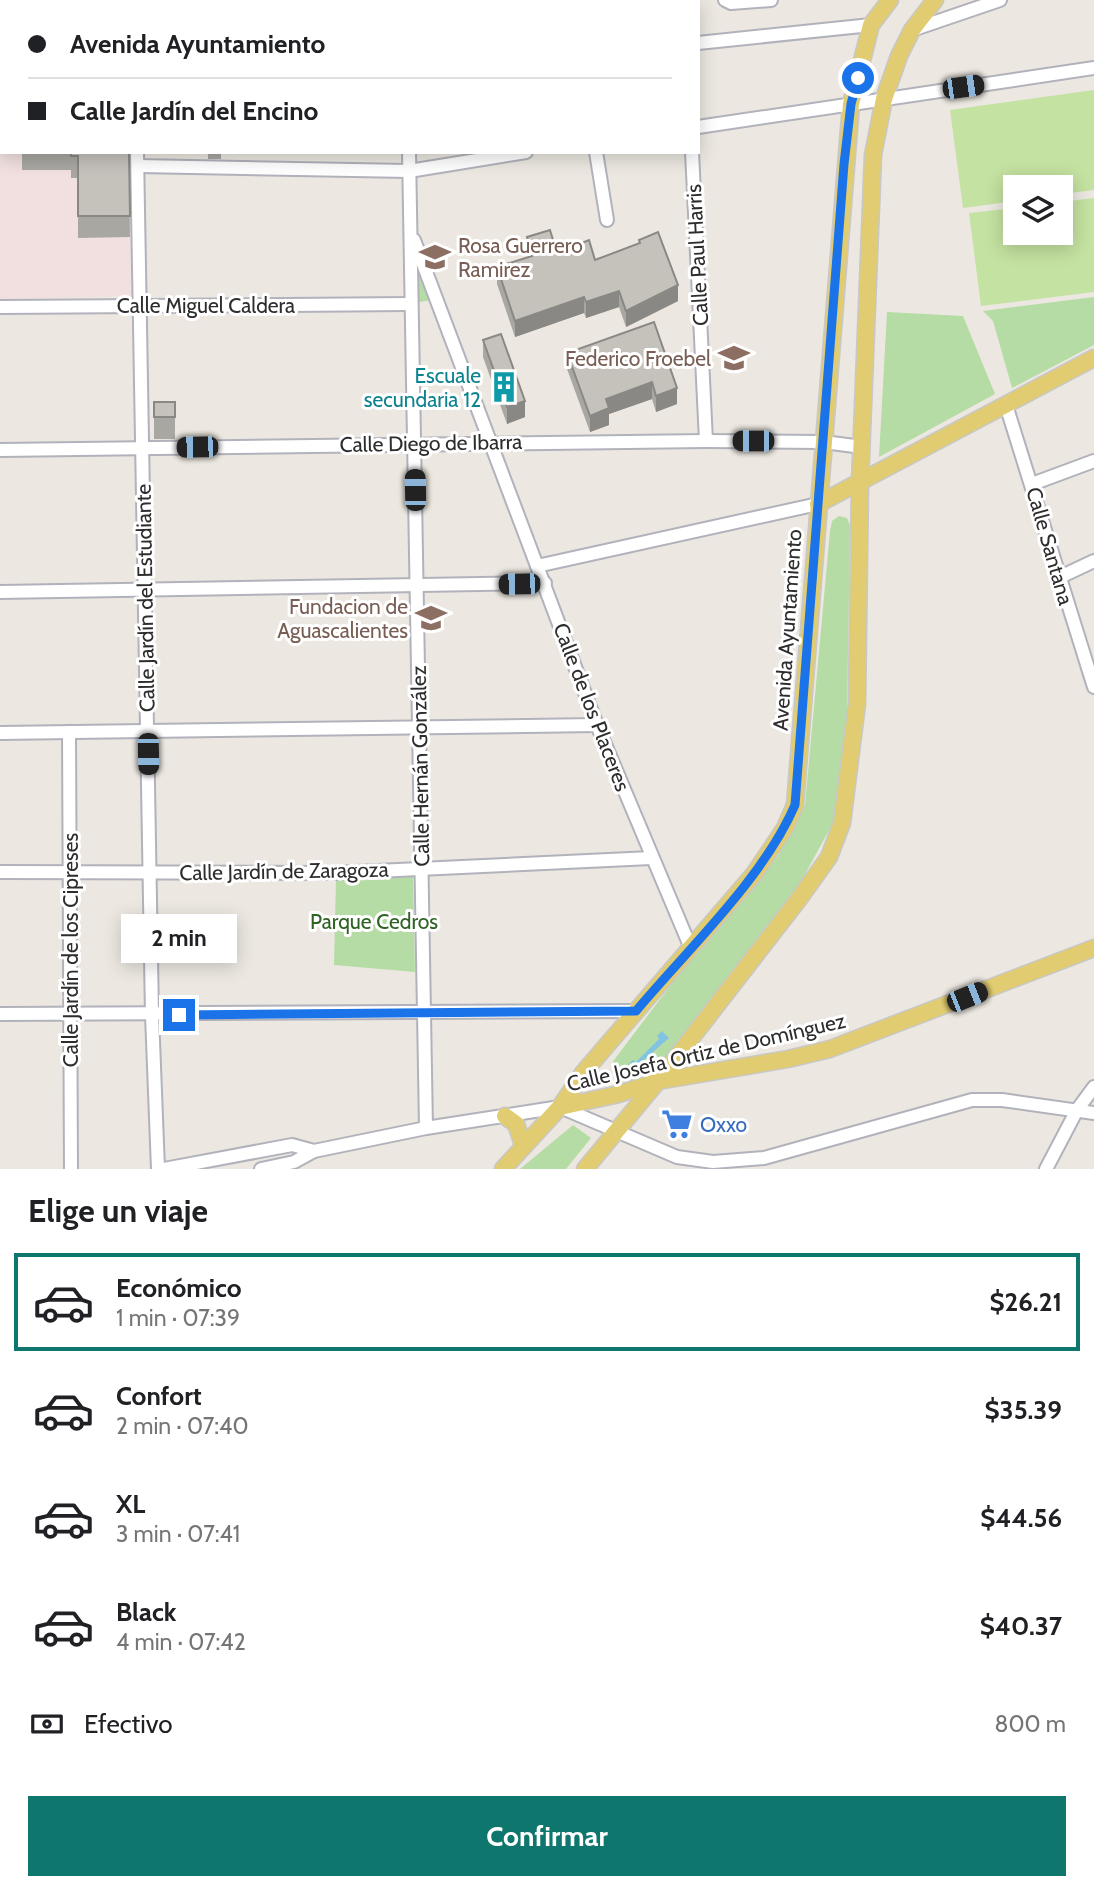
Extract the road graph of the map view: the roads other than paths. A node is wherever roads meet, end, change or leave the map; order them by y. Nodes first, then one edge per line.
1 (725, 0) edge
2 (771, 0) edge
3 (890, 0) edge
4 (935, 0) edge
5 (1000, 0) edge
6 (871, 25) junction
7 (912, 30) junction
8 (700, 43) edge
9 (1094, 68) edge
10 (884, 99) junction
11 (851, 104) junction
12 (700, 127) edge
13 (137, 154) edge
14 (409, 154) edge
15 (514, 154) edge
16 (596, 154) edge
17 (692, 154) edge
18 (138, 166) junction
19 (409, 171) junction
20 (607, 220) dead end
21 (410, 230) junction
22 (411, 304) junction
23 (140, 306) junction
24 (0, 307) edge
25 (1094, 358) edge
26 (1006, 405) junction
27 (706, 441) junction
28 (491, 442) junction
29 (824, 442) junction
30 (414, 443) junction
31 (862, 447) junction
32 (142, 448) junction
33 (0, 450) edge
34 (1094, 461) edge
35 (860, 482) junction
36 (1032, 484) junction
37 (818, 504) junction
38 (1094, 561) edge
39 (537, 566) junction
40 (1058, 578) junction
41 (545, 583) junction
42 (416, 585) junction
43 (145, 589) junction
44 (0, 592) edge
45 (1094, 687) edge
46 (597, 725) junction
47 (420, 727) junction
48 (147, 731) junction
49 (69, 732) junction
50 (0, 733) edge
51 (651, 858) junction
52 (421, 869) junction
53 (0, 872) edge
54 (150, 872) junction
55 (70, 873) junction
56 (690, 946) junction
57 (1094, 948) edge
58 (636, 1011) junction
59 (0, 1014) edge
60 (424, 1014) junction
61 (152, 1015) junction
62 (70, 1016) junction
63 (658, 1081) junction
64 (1094, 1087) edge
65 (560, 1107) junction
66 (1077, 1110) junction
67 (1094, 1113) edge
68 (505, 1116) junction
69 (426, 1128) junction
70 (617, 1131) junction
71 (523, 1145) junction
72 (314, 1151) junction
73 (767, 1164) edge
74 (71, 1169) edge
75 (161, 1169) edge
76 (261, 1169) edge
77 (503, 1169) edge
78 (585, 1169) edge
79 (1046, 1169) edge

1 - 2 street
3 - 6 main road, Avenida Ayuntamiento
4 - 7 main road
5 - 7 street
6 - 8 street
6 - 11 main road, Avenida Ayuntamiento
7 - 10 main road
9 - 10 street
10 - 11 street
10 - 31 main road
11 - 12 street
11 - 29 main road, Avenida Ayuntamiento
13 - 18 street, Calle Jardín del Estudiante
14 - 19 street, Calle Hernán González
15 - 19 street
16 - 20 street
17 - 27 street, Calle Paul Harris
18 - 19 street
18 - 23 street, Calle Jardín del Estudiante
19 - 21 street, Calle Hernán González
21 - 22 street, Calle Hernán González
21 - 28 street, Calle de los Placeres
22 - 23 street, Calle Miguel Caldera
22 - 30 street, Calle Hernán González
23 - 24 street, Calle Miguel Caldera
23 - 32 street, Calle Jardín del Estudiante
25 - 26 main road
26 - 35 main road
26 - 36 street, Calle Santana
27 - 28 street, Calle Diego de Ibarra
27 - 29 street, Calle Diego de Ibarra
28 - 30 street, Calle Diego de Ibarra
28 - 39 street, Calle de los Placeres
29 - 31 street, Calle Diego de Ibarra
29 - 37 main road, Avenida Ayuntamiento
30 - 32 street, Calle Diego de Ibarra
30 - 42 street, Calle Hernán González
31 - 35 main road
32 - 33 street, Calle Diego de Ibarra
32 - 43 street, Calle Jardín del Estudiante
34 - 36 street
35 - 37 main road
35 - 63 main road
36 - 40 street, Calle Santana
37 - 39 street
37 - 56 main road, Avenida Ayuntamiento
38 - 40 street
39 - 41 street, Calle de los Placeres
40 - 45 street, Calle Santana
41 - 42 street
41 - 46 street, Calle de los Placeres
42 - 43 street
42 - 47 street, Calle Hernán González
43 - 44 street
43 - 48 street, Calle Jardín del Estudiante
46 - 47 street
46 - 51 street, Calle de los Placeres
47 - 48 street
47 - 52 street, Calle Hernán González
48 - 49 street
48 - 54 street, Calle Jardín del Estudiante
49 - 50 street
49 - 55 street, Calle Jardín de los Cipreses
51 - 52 street, Calle Jardín de Zaragoza
51 - 56 street, Calle de los Placeres
52 - 54 street, Calle Jardín de Zaragoza
52 - 60 street, Calle Hernán González
53 - 55 street, Calle Jardín de Zaragoza
54 - 55 street, Calle Jardín de Zaragoza
54 - 61 street, Calle Jardín del Estudiante
55 - 62 street, Calle Jardín de los Cipreses
56 - 58 main road, Avenida Ayuntamiento
57 - 63 main road, Calle Josefa Ortiz de Domínguez
58 - 60 street
58 - 65 main road, Avenida Ayuntamiento
59 - 62 street
60 - 61 street
60 - 69 street, Calle Hernán González
61 - 62 street
61 - 75 street, Calle Jardín del Estudiante
62 - 74 street, Calle Jardín de los Cipreses
63 - 65 main road, Calle Josefa Ortiz de Domínguez
63 - 70 main road
64 - 66 street
65 - 68 street, Calle Josefa Ortiz de Domínguez
65 - 70 street
65 - 71 main road, Avenida Ayuntamiento
66 - 67 street
66 - 73 street
66 - 79 street
68 - 69 street, Calle Josefa Ortiz de Domínguez
68 - 71 main road
69 - 72 street, Calle Josefa Ortiz de Domínguez
70 - 73 street
70 - 78 main road
71 - 77 main road, Avenida Ayuntamiento
72 - 75 street, Calle Josefa Ortiz de Domínguez
72 - 76 street, Calle Josefa Ortiz de Domínguez

